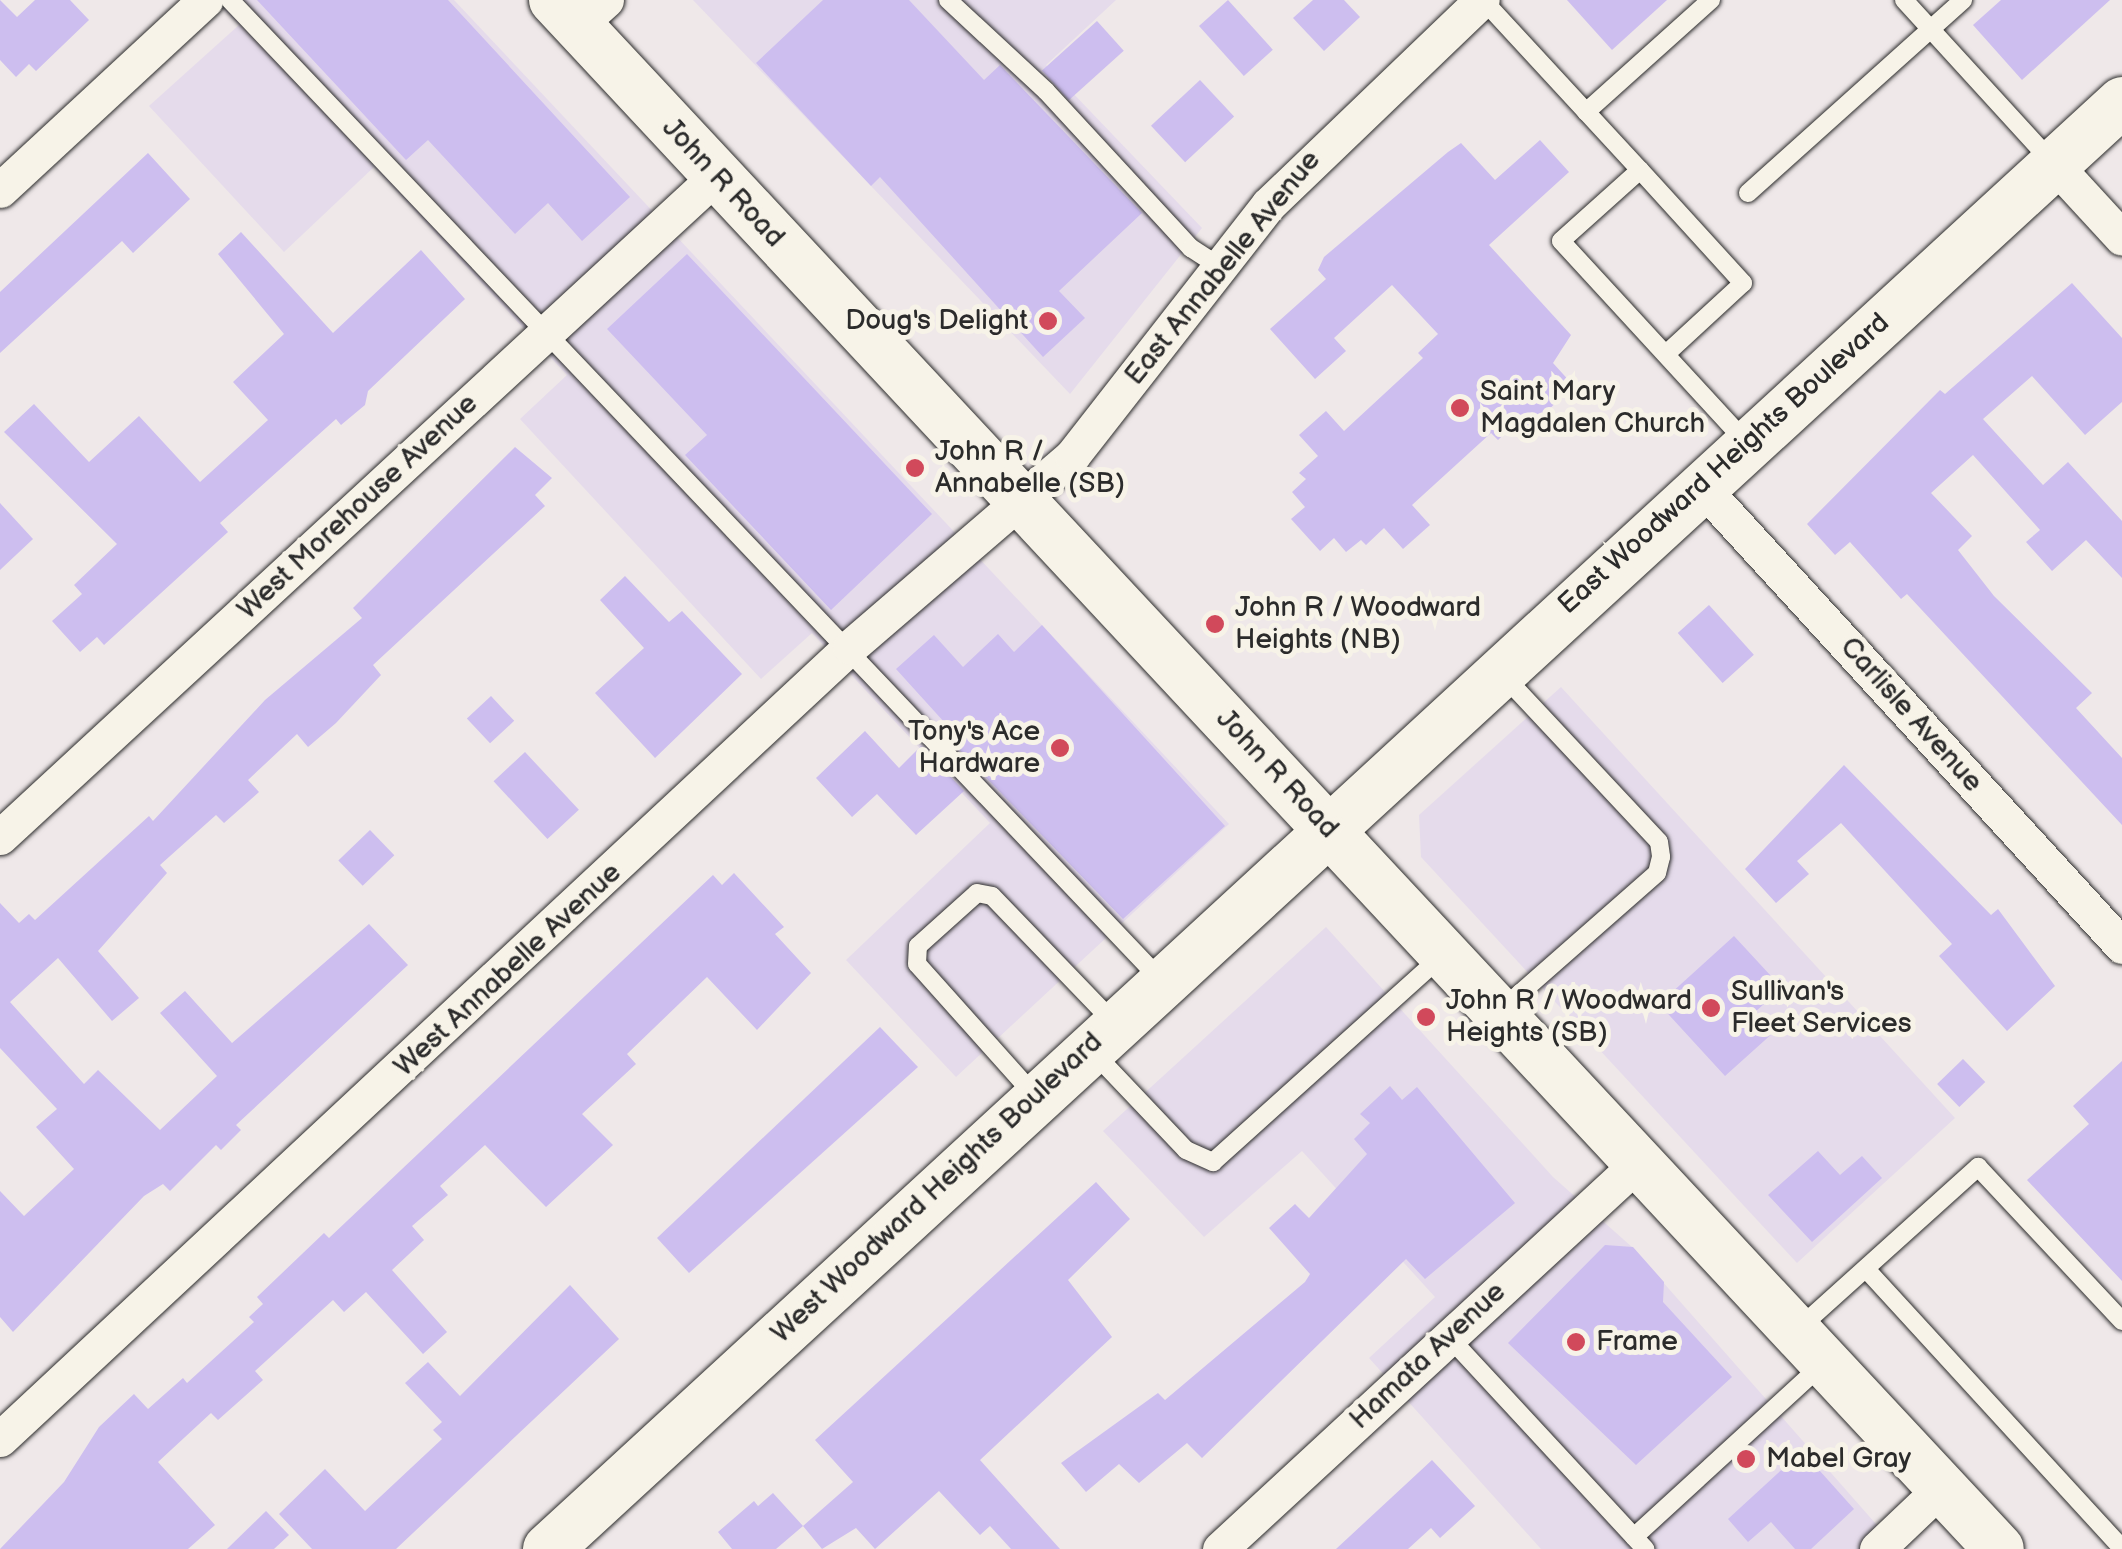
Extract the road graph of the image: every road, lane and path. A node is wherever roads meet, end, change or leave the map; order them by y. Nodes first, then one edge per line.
1 (204, 0) edge
2 (230, 0) edge
3 (948, 0) edge
4 (1483, 0) edge
5 (1711, 0) edge
6 (1904, 0) edge
7 (1963, 0) edge
8 (579, 9) edge
9 (1930, 30) junction
10 (2122, 102) edge
11 (1586, 112) junction
12 (2054, 164) junction
13 (1640, 170) junction
14 (716, 176) junction
15 (0, 190) edge
16 (1748, 193) dead end
17 (2122, 238) edge
18 (1219, 266) junction
19 (546, 334) junction
20 (1666, 354) junction
21 (1747, 442) junction
22 (1700, 485) junction
23 (1016, 500) junction
24 (850, 648) junction
25 (1499, 670) junction
26 (1327, 827) junction
27 (0, 838) edge
28 (2122, 946) edge
29 (1444, 954) junction
30 (1161, 981) junction
31 (1498, 1012) junction
32 (1102, 1036) junction
33 (1036, 1097) junction
34 (1638, 1164) junction
35 (1866, 1269) junction
36 (2122, 1322) edge
37 (1449, 1337) junction
38 (1810, 1347) junction
39 (0, 1439) edge
40 (1942, 1488) junction
41 (1640, 1543) edge
42 (553, 1547) edge
43 (2122, 1548) edge
44 (1220, 1549) edge
45 (1877, 1549) edge
46 (2000, 1549) edge

1 - 15 street
2 - 19 lane
3 - 18 lane
4 - 11 lane
4 - 18 street, East Annabelle Avenue
5 - 11 lane
6 - 9 lane
7 - 9 lane
8 - 14 street, John R Road
9 - 12 lane
9 - 16 lane
10 - 12 street, East Woodward Heights Boulevard
11 - 13 lane
12 - 17 street
12 - 21 street, East Woodward Heights Boulevard
13 - 20 lane
13 - 20 lane
14 - 19 street, West Morehouse Avenue
14 - 23 street, John R Road
18 - 23 street, East Annabelle Avenue
19 - 24 lane
19 - 27 street, West Morehouse Avenue
20 - 21 lane
21 - 22 street, East Woodward Heights Boulevard
22 - 25 street, East Woodward Heights Boulevard
22 - 28 street, Carlisle Avenue
23 - 24 street, West Annabelle Avenue
23 - 26 street, John R Road
24 - 30 lane
24 - 39 street, West Annabelle Avenue
25 - 26 street, East Woodward Heights Boulevard
25 - 31 lane
26 - 29 street, John R Road
26 - 30 street, West Woodward Heights Boulevard
29 - 31 street, John R Road
29 - 32 lane
30 - 32 street, West Woodward Heights Boulevard
31 - 34 street, John R Road
32 - 33 street, West Woodward Heights Boulevard
32 - 33 lane
33 - 42 street, West Woodward Heights Boulevard
34 - 37 street, Hamata Avenue
34 - 38 street, John R Road
35 - 36 lane
35 - 38 lane
35 - 43 lane
37 - 41 lane
37 - 44 street, Hamata Avenue
38 - 40 street, John R Road
38 - 41 lane
40 - 45 street
40 - 46 street, John R Road

